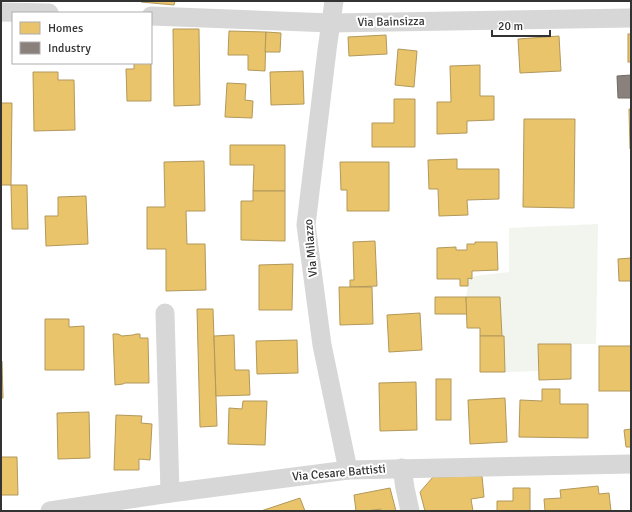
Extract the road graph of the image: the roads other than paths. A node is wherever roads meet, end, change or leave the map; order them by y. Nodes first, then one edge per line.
1 (334, 1) edge
2 (23, 7) edge
3 (1, 12) edge
4 (45, 12) edge
5 (152, 16) edge
6 (631, 18) edge
7 (331, 23) junction
8 (165, 313) dead end
9 (631, 464) edge
10 (402, 468) junction
11 (348, 470) junction
12 (170, 493) junction
13 (126, 505) edge
14 (50, 511) edge
15 (410, 511) edge

1 - 7 street, Via Milazzo
2 - 3 street
2 - 4 street
5 - 7 street, Via Bainsizza
6 - 7 street, Via Bainsizza
7 - 11 street, Via Milazzo
8 - 12 street
9 - 10 street, Via Cesare Battisti
10 - 11 street, Via Cesare Battisti
10 - 15 street
11 - 12 street, Via Cesare Battisti
12 - 13 street, Via Cesare Battisti
13 - 14 street, Via Cesare Battisti

